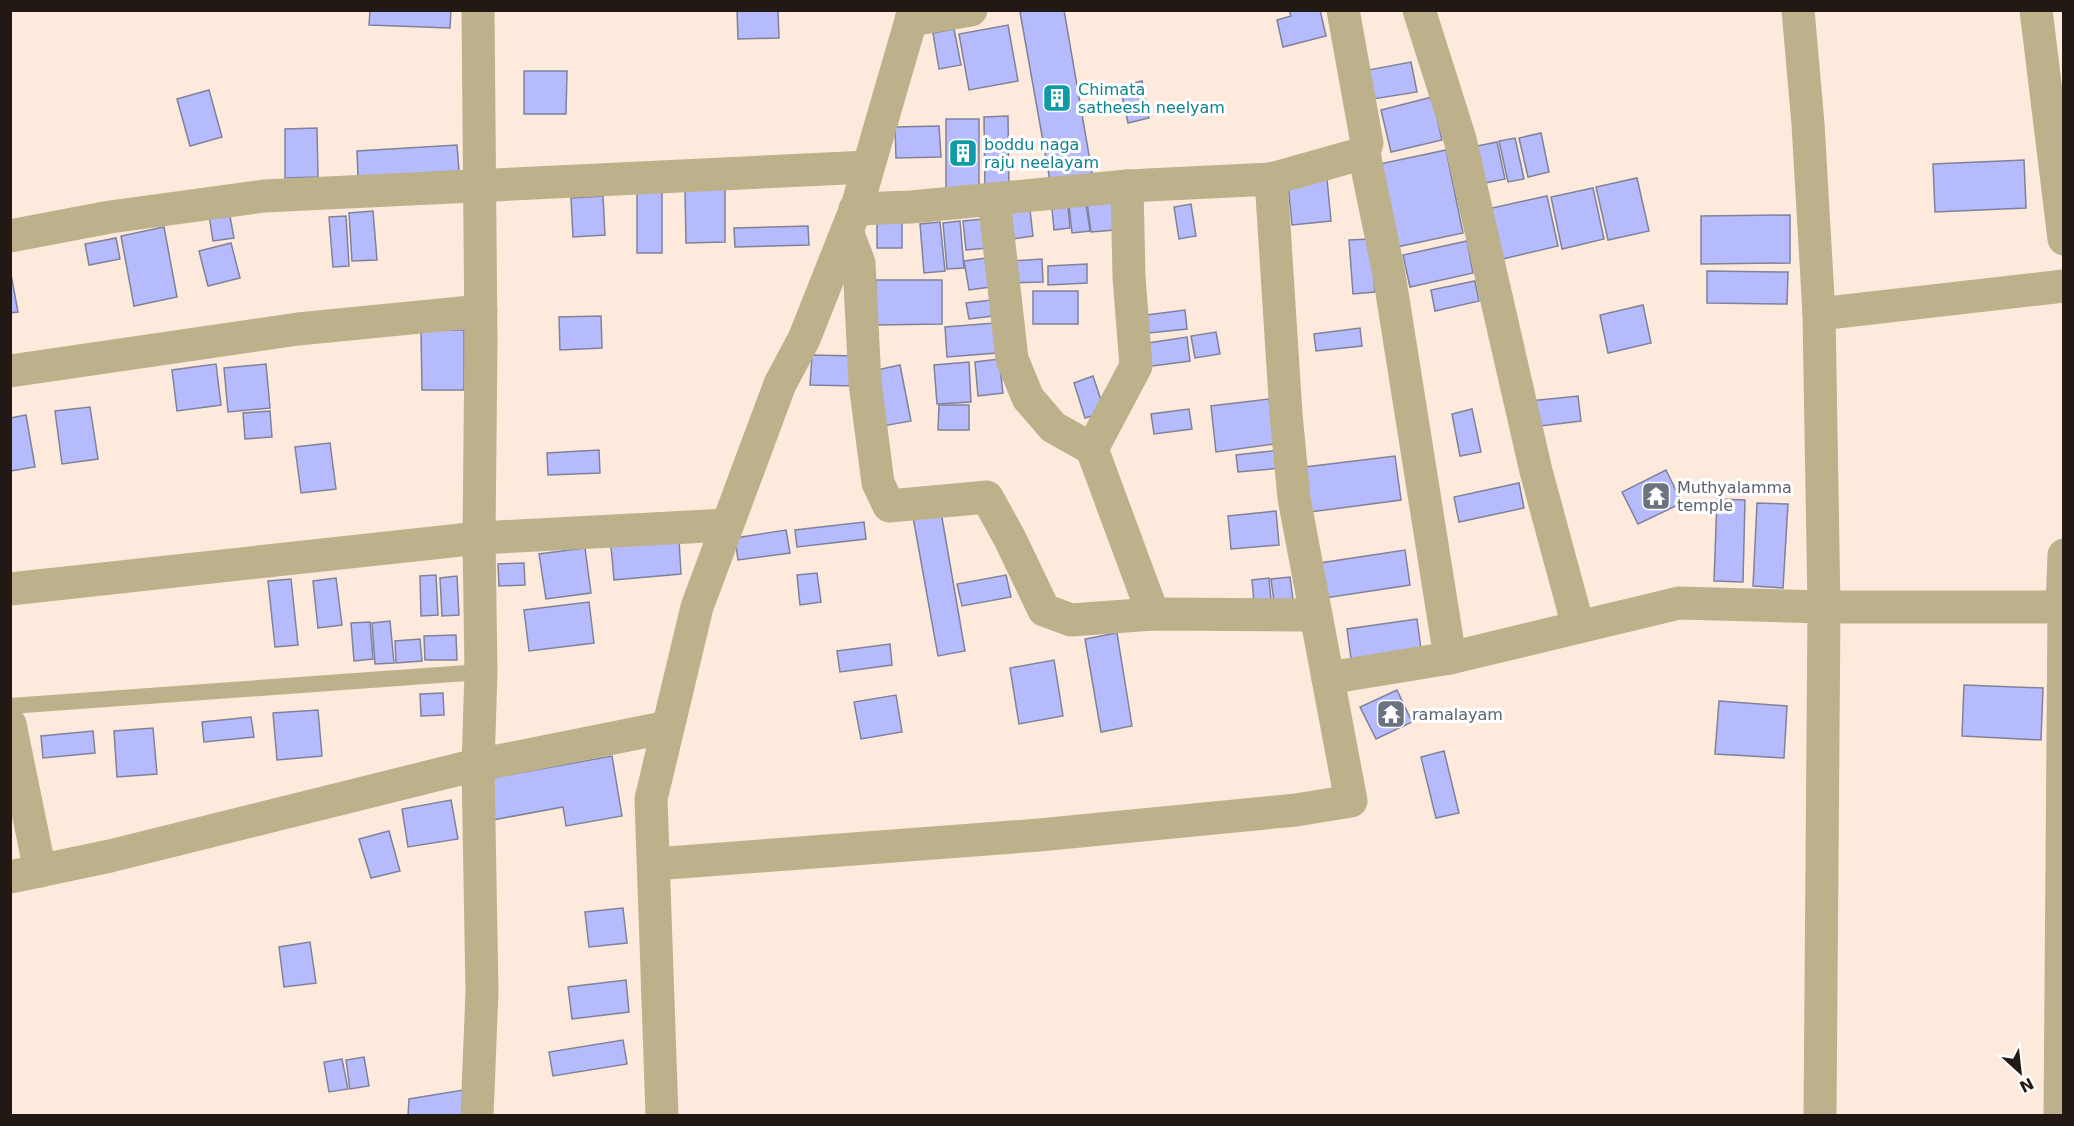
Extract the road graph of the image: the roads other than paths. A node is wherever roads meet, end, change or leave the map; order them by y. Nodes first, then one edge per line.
1 (478, 10) edge
2 (971, 10) edge
3 (1343, 10) edge
4 (1419, 10) edge
5 (1798, 10) edge
6 (2037, 10) edge
7 (913, 15) edge
8 (1364, 153) junction
9 (868, 167) junction
10 (1271, 180) junction
11 (478, 184) junction
12 (1127, 186) junction
13 (994, 199) junction
14 (851, 220) junction
15 (10, 236) edge
16 (2064, 239) edge
17 (2064, 286) edge
18 (481, 311) junction
19 (1819, 314) junction
20 (10, 371) edge
21 (1092, 449) junction
22 (727, 525) junction
23 (479, 538) junction
24 (2064, 555) edge
25 (10, 589) edge
26 (1824, 607) junction
27 (2063, 607) edge
28 (1153, 614) junction
29 (1316, 615) junction
30 (1578, 626) junction
31 (1450, 658) junction
32 (481, 672) junction
33 (1328, 678) junction
34 (10, 706) edge
35 (10, 724) edge
36 (669, 727) junction
37 (478, 766) junction
38 (654, 864) junction
39 (25, 874) edge
40 (477, 1116) edge
41 (662, 1116) edge
42 (1820, 1116) edge
43 (2060, 1116) edge

1 - 11 street
2 - 7 street
3 - 8 street
4 - 30 street
5 - 19 street
6 - 16 street
7 - 9 street
8 - 10 street
8 - 31 street
9 - 11 street
9 - 14 street
10 - 12 street
10 - 29 street
11 - 15 street
11 - 18 street
12 - 13 street
12 - 21 street
13 - 14 street
13 - 21 street
14 - 22 street
14 - 28 street
17 - 19 street
18 - 20 street
18 - 23 street
19 - 26 street
21 - 28 street
22 - 23 street
22 - 36 street
23 - 25 street
23 - 32 street
24 - 27 street
26 - 27 street
26 - 30 street
26 - 42 street
27 - 43 street
28 - 29 street
29 - 33 street
30 - 31 street
31 - 33 street
32 - 34 lane
32 - 37 street
33 - 38 street
35 - 39 street
36 - 37 street
36 - 38 street
37 - 39 street
37 - 40 street
38 - 41 street

